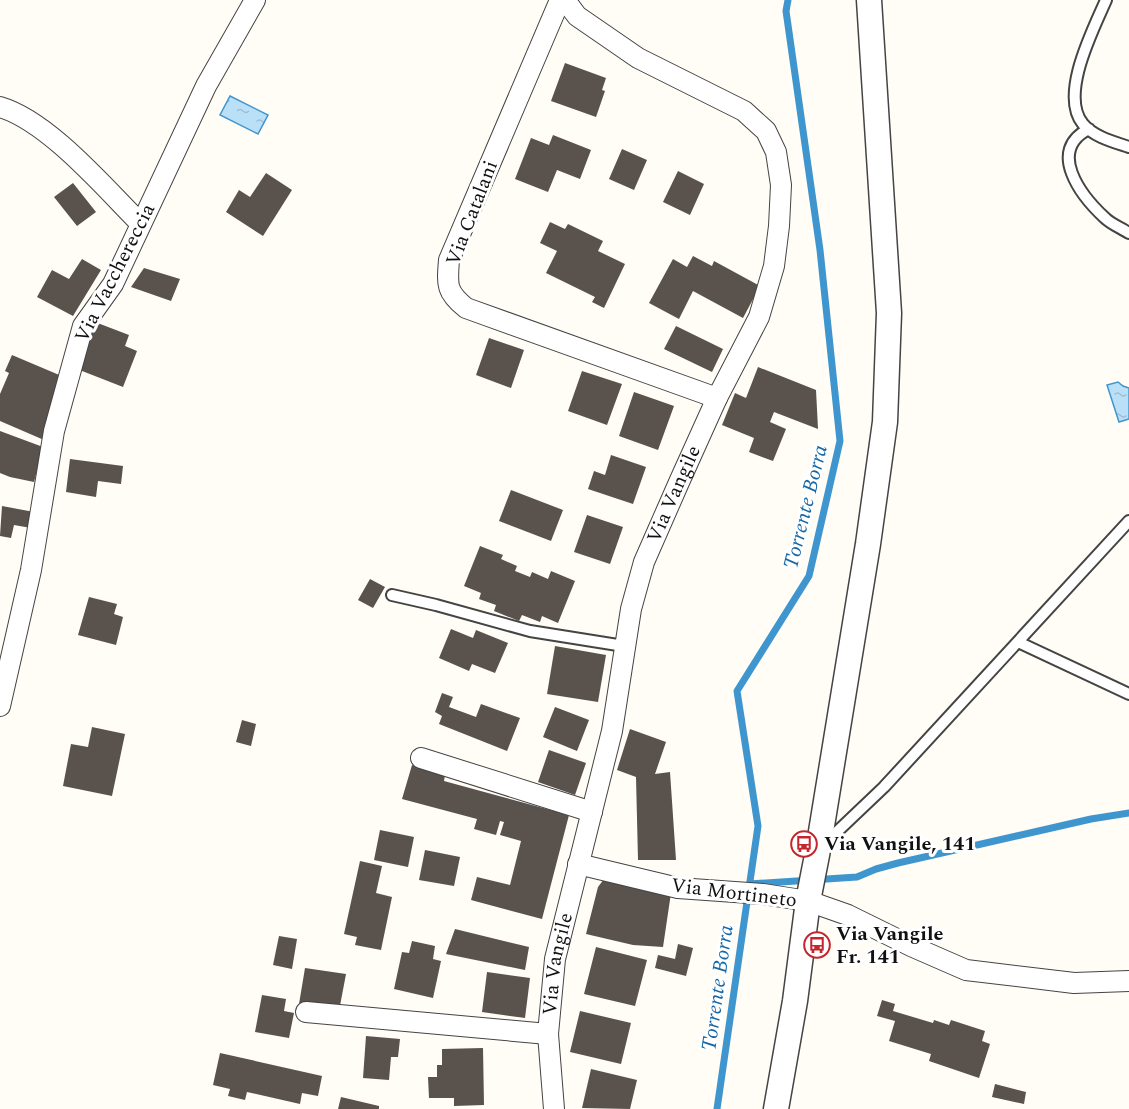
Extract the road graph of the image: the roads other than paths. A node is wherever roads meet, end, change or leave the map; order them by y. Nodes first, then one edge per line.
1 (255, 0) edge
2 (560, 0) edge
3 (565, 0) edge
4 (869, 0) edge
5 (1106, 0) edge
6 (0, 107) edge
7 (1089, 129) junction
8 (1129, 147) edge
9 (140, 223) junction
10 (1129, 233) edge
11 (717, 398) junction
12 (1129, 521) edge
13 (392, 596) dead end
14 (1018, 642) junction
15 (624, 646) junction
16 (1129, 694) edge
17 (0, 706) edge
18 (421, 758) dead end
19 (592, 812) junction
20 (818, 850) junction
21 (578, 864) junction
22 (808, 901) junction
23 (1129, 981) edge
24 (306, 1012) dead end
25 (548, 1034) junction
26 (554, 1109) edge
27 (776, 1109) edge

1 - 9 street, Via Vacchereccia
2 - 11 street, Via Catalani
3 - 11 street, Via Vangile
4 - 20 street
5 - 7 lane
6 - 9 street
7 - 8 lane
7 - 10 lane
9 - 17 street, Via Vacchereccia
11 - 15 street, Via Vangile
12 - 14 lane
13 - 15 lane
14 - 16 lane
14 - 20 lane
15 - 19 street, Via Vangile
18 - 19 street
19 - 21 street, Via Vangile
20 - 22 street
21 - 22 street, Via Mortineto
21 - 25 street, Via Vangile
22 - 23 street, Via Mortineto
22 - 27 street
24 - 25 street
25 - 26 street, Via Vangile

